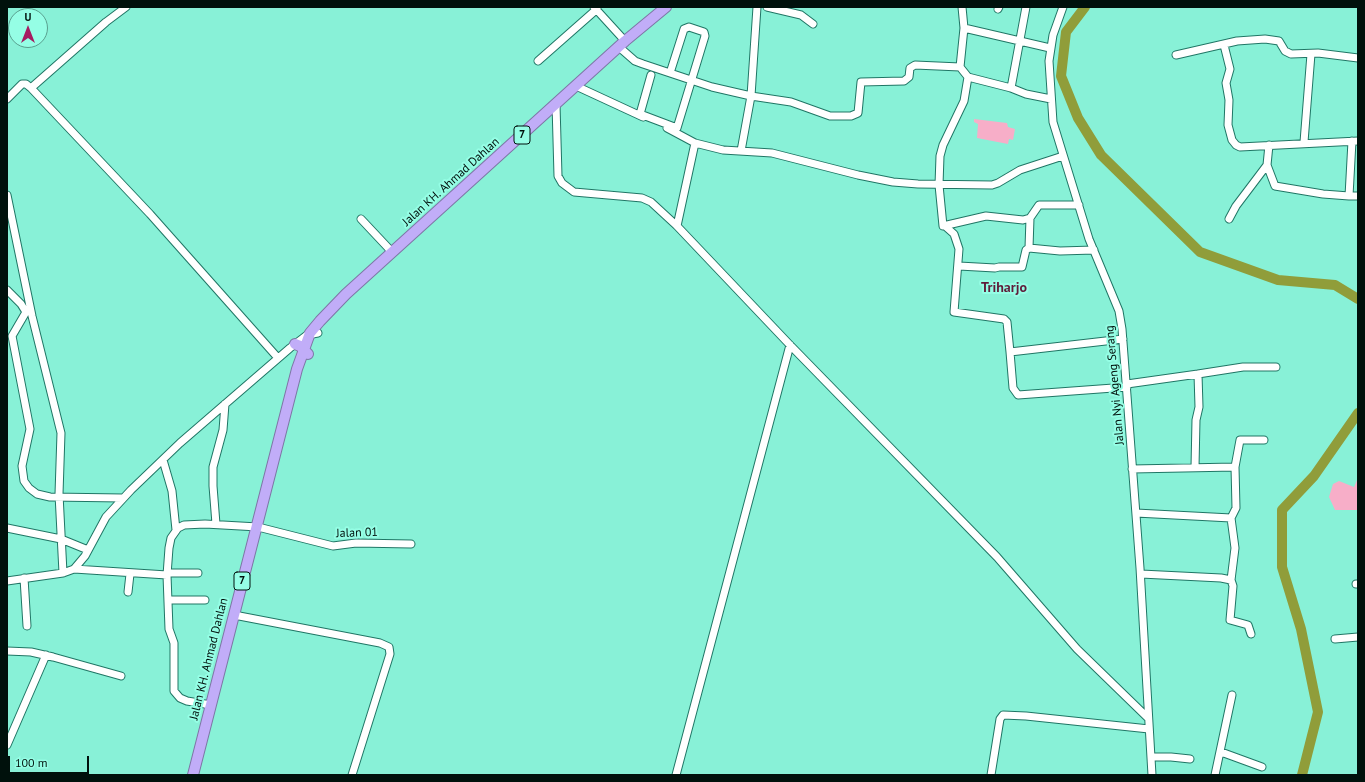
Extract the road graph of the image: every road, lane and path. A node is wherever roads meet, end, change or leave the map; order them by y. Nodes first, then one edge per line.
1 (126, 7) edge
2 (666, 7) edge
3 (757, 7) edge
4 (766, 7) edge
5 (962, 7) edge
6 (1025, 7) edge
7 (1063, 7) edge
8 (596, 8) edge
9 (812, 24) dead end
10 (964, 28) junction
11 (1020, 40) junction
12 (622, 44) junction
13 (1224, 44) junction
14 (1050, 48) junction
15 (1311, 54) junction
16 (1176, 55) dead end
17 (1358, 58) edge
18 (538, 61) dead end
19 (960, 67) junction
20 (670, 73) junction
21 (651, 75) dead end
22 (968, 77) junction
23 (692, 80) junction
24 (576, 86) junction
25 (31, 88) junction
26 (1011, 88) junction
27 (751, 96) junction
28 (7, 99) edge
29 (1051, 99) junction
30 (556, 104) junction
31 (1355, 141) edge
32 (1304, 142) junction
33 (695, 143) junction
34 (1269, 145) junction
35 (741, 151) junction
36 (1063, 156) junction
37 (1267, 165) junction
38 (939, 184) junction
39 (7, 195) edge
40 (1349, 196) junction
41 (1358, 196) edge
42 (1080, 205) junction
43 (1030, 218) junction
44 (361, 219) dead end
45 (1229, 220) dead end
46 (677, 226) junction
47 (945, 226) junction
48 (1029, 248) junction
49 (1094, 250) junction
50 (391, 251) junction
51 (959, 266) junction
52 (7, 290) edge
53 (314, 333) junction
54 (1123, 339) junction
55 (790, 345) junction
56 (302, 349) junction
57 (1010, 352) junction
58 (278, 358) junction
59 (1276, 367) dead end
60 (1198, 374) junction
61 (1127, 385) junction
62 (225, 404) junction
63 (1264, 440) dead end
64 (163, 460) junction
65 (1195, 467) junction
66 (1235, 467) junction
67 (1132, 469) junction
68 (59, 498) junction
69 (123, 498) junction
70 (1136, 513) junction
71 (1231, 518) junction
72 (216, 524) junction
73 (258, 526) junction
74 (7, 528) edge
75 (176, 530) junction
76 (61, 539) junction
77 (411, 544) dead end
78 (88, 550) junction
79 (74, 569) junction
80 (63, 573) junction
81 (198, 573) dead end
82 (130, 574) junction
83 (167, 574) junction
84 (1141, 574) junction
85 (24, 578) junction
86 (1231, 580) junction
87 (7, 581) edge
88 (128, 592) dead end
89 (168, 600) junction
90 (205, 600) dead end
91 (234, 615) junction
92 (27, 626) dead end
93 (1251, 634) dead end
94 (1358, 637) edge
95 (1335, 639) dead end
96 (7, 651) edge
97 (46, 655) junction
98 (121, 676) dead end
99 (1232, 695) dead end
100 (211, 705) junction
101 (1148, 718) junction
102 (1149, 729) junction
103 (7, 745) edge
104 (1221, 752) junction
105 (1151, 757) junction
106 (1190, 759) dead end
107 (1262, 767) dead end
108 (193, 775) edge
109 (352, 775) edge
110 (676, 775) edge
111 (991, 775) edge
112 (1152, 775) edge
113 (1215, 775) edge

1 - 25 street
2 - 12 highway, Jalan KH. Ahmad Dahlan / 7
3 - 27 street
4 - 9 street
5 - 10 street
6 - 11 street
7 - 14 street, Jalan Nyi Ageng Serang
8 - 12 street
8 - 18 street
10 - 11 street
10 - 19 street
11 - 14 street
11 - 26 street
12 - 20 street
12 - 24 highway, Jalan KH. Ahmad Dahlan / 7
13 - 15 street
13 - 16 street
13 - 34 street
14 - 29 street, Jalan Nyi Ageng Serang
15 - 17 street
15 - 32 street
19 - 22 street
19 - 27 street
20 - 23 street
20 - 23 street
21 - 23 street
22 - 26 street
22 - 38 street
23 - 27 street
24 - 30 highway, Jalan KH. Ahmad Dahlan / 7
24 - 33 street
25 - 28 street
25 - 58 street
26 - 29 street
27 - 35 street
29 - 36 street, Jalan Nyi Ageng Serang
30 - 46 street
30 - 50 highway, Jalan KH. Ahmad Dahlan / 7
31 - 32 street
31 - 40 street
32 - 34 street
33 - 35 street
33 - 46 street
34 - 37 street
35 - 38 street
36 - 38 street
36 - 42 street, Jalan Nyi Ageng Serang
37 - 40 street
37 - 45 street
38 - 47 street
39 - 68 street
40 - 41 street
42 - 43 street
42 - 49 street, Jalan Nyi Ageng Serang
43 - 47 street
43 - 48 street
44 - 50 street
46 - 55 street
47 - 51 street
48 - 49 street
48 - 51 street
49 - 54 street, Jalan Nyi Ageng Serang
50 - 53 highway, Jalan KH. Ahmad Dahlan / 7
51 - 57 street
52 - 68 street
53 - 56 highway, Jalan KH. Ahmad Dahlan / 7
53 - 56 street
54 - 57 street
54 - 61 street, Jalan Nyi Ageng Serang
55 - 101 street
55 - 110 street
56 - 58 street
56 - 73 highway, Jalan KH. Ahmad Dahlan / 7
57 - 61 street
58 - 62 street
59 - 60 street
60 - 61 street
60 - 65 street
61 - 67 street, Jalan Nyi Ageng Serang
62 - 64 street
62 - 72 street
63 - 66 street
64 - 69 street
64 - 75 street
65 - 66 street
65 - 67 street
66 - 71 street
67 - 70 street, Jalan Nyi Ageng Serang
68 - 69 street
68 - 76 street
69 - 78 street
70 - 71 street
70 - 84 street, Jalan Nyi Ageng Serang
71 - 86 street
72 - 73 street, Jalan 01
72 - 75 street, Jalan 01
73 - 77 street, Jalan 01
73 - 91 highway, Jalan KH. Ahmad Dahlan / 7
74 - 76 street
75 - 83 street
76 - 78 street
76 - 80 street
78 - 79 street
79 - 80 street
79 - 82 street
80 - 85 street
81 - 83 street
82 - 83 street
82 - 88 street
83 - 89 street
84 - 86 street
84 - 101 street, Jalan Nyi Ageng Serang
85 - 87 street
85 - 92 street
86 - 93 street
89 - 90 street
89 - 100 street
91 - 100 highway, Jalan KH. Ahmad Dahlan / 7
91 - 109 street
94 - 95 street
96 - 97 street
97 - 98 street
97 - 103 street
99 - 104 street
100 - 108 highway, Jalan KH. Ahmad Dahlan / 7
101 - 102 street, Jalan Nyi Ageng Serang
102 - 105 street, Jalan Nyi Ageng Serang
102 - 111 street
104 - 107 street
104 - 113 street
105 - 106 street
105 - 112 street, Jalan Nyi Ageng Serang

